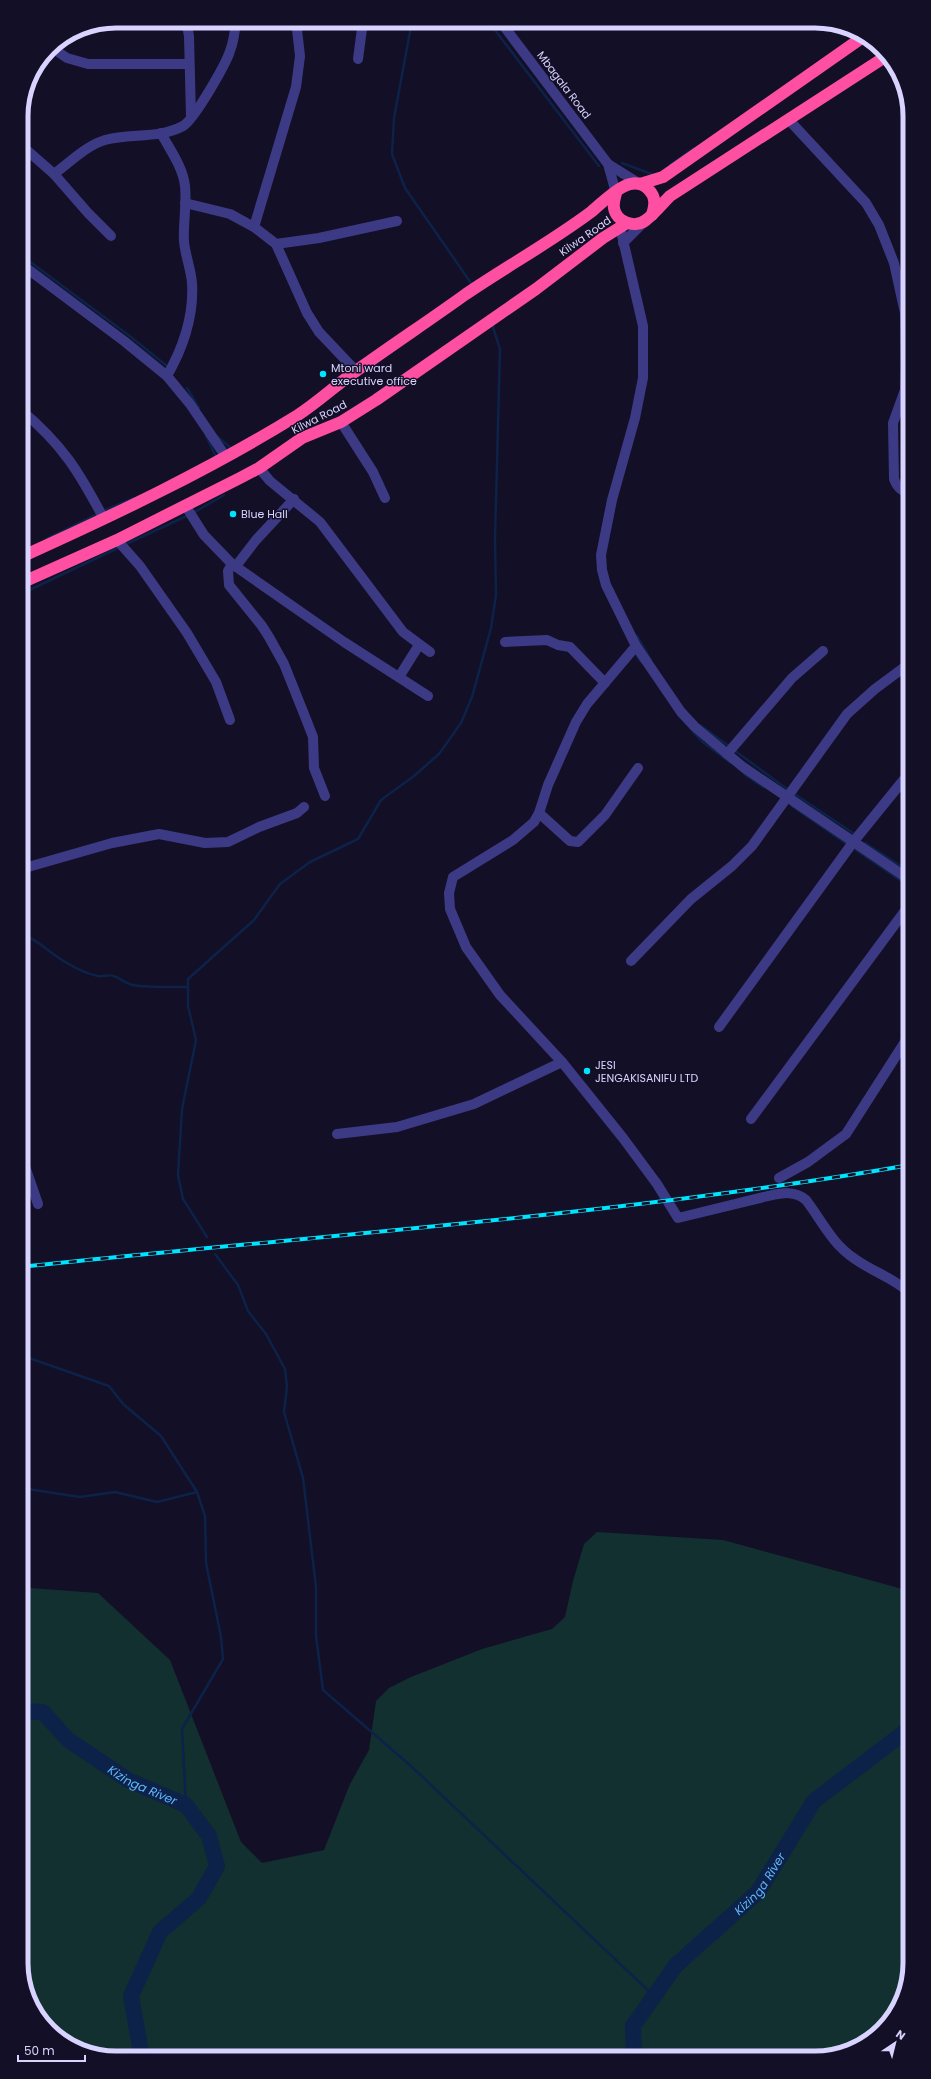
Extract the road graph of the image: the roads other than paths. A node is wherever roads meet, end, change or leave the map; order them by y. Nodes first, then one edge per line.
1 (186, 28) edge
2 (235, 28) edge
3 (297, 28) edge
4 (362, 28) edge
5 (510, 28) edge
6 (859, 40) edge
7 (57, 51) edge
8 (358, 59) dead end
9 (882, 59) edge
10 (189, 64) junction
11 (191, 117) junction
12 (788, 119) junction
13 (161, 133) junction
14 (28, 151) edge
15 (608, 164) junction
16 (54, 174) junction
17 (640, 184) junction
18 (616, 192) junction
19 (185, 203) junction
20 (648, 218) junction
21 (397, 221) dead end
22 (624, 225) junction
23 (254, 227) junction
24 (111, 236) dead end
25 (623, 243) junction
26 (276, 244) junction
27 (28, 269) edge
28 (903, 304) edge
29 (356, 371) junction
30 (167, 376) junction
31 (903, 401) edge
32 (28, 416) edge
33 (341, 422) junction
34 (226, 458) junction
35 (259, 468) junction
36 (903, 491) edge
37 (384, 498) dead end
38 (294, 499) junction
39 (185, 505) junction
40 (104, 519) junction
41 (117, 540) junction
42 (28, 554) edge
43 (234, 565) junction
44 (28, 580) edge
45 (505, 642) dead end
46 (418, 645) junction
47 (636, 646) junction
48 (823, 650) dead end
49 (430, 652) dead end
50 (903, 668) edge
51 (399, 677) junction
52 (605, 683) junction
53 (428, 696) dead end
54 (230, 720) dead end
55 (726, 754) junction
56 (638, 768) dead end
57 (903, 781) edge
58 (325, 796) dead end
59 (788, 797) junction
60 (304, 807) dead end
61 (539, 813) junction
62 (854, 841) junction
63 (28, 867) edge
64 (903, 875) edge
65 (903, 913) edge
66 (631, 961) dead end
67 (719, 1027) dead end
68 (903, 1045) edge
69 (562, 1062) junction
70 (751, 1119) dead end
71 (337, 1134) dead end
72 (28, 1175) edge
73 (780, 1178) dead end
74 (38, 1204) dead end
75 (903, 1287) edge

1 - 10 street
2 - 11 street
3 - 23 street
4 - 8 street
5 - 15 street, Mbagala Road
6 - 17 highway
7 - 10 street
9 - 12 highway
10 - 11 street
11 - 13 street
12 - 20 highway
12 - 28 street
13 - 16 street
13 - 19 street
14 - 16 street
15 - 17 street, Mbagala Road
15 - 18 street, Mbagala Road
16 - 24 street
17 - 18 highway
17 - 20 highway
18 - 22 highway
18 - 29 highway, Kilwa Road
19 - 23 street
19 - 30 street
20 - 22 highway
20 - 25 street
21 - 26 street
22 - 25 street
22 - 33 highway, Kilwa Road
23 - 26 street
25 - 47 street
26 - 29 street
27 - 30 street
29 - 34 highway, Kilwa Road
30 - 34 street
31 - 36 street
32 - 40 street
33 - 35 highway, Kilwa Road
33 - 37 street
34 - 40 highway, Kilwa Road
35 - 38 street
35 - 39 highway, Kilwa Road
38 - 43 street
38 - 46 street
39 - 41 highway, Kilwa Road
39 - 43 street
40 - 42 highway, Kilwa Road
41 - 44 highway, Kilwa Road
41 - 54 street
43 - 51 street
43 - 58 street
45 - 52 street
46 - 49 street
46 - 51 street
47 - 52 street
47 - 55 street
48 - 55 street
50 - 59 street
51 - 53 street
52 - 61 street
55 - 59 street
56 - 61 street
57 - 62 street
59 - 62 street
59 - 66 street
60 - 63 street
61 - 69 street
62 - 64 street
62 - 67 street
65 - 70 street
68 - 73 street
69 - 71 street
69 - 75 street
72 - 74 street

